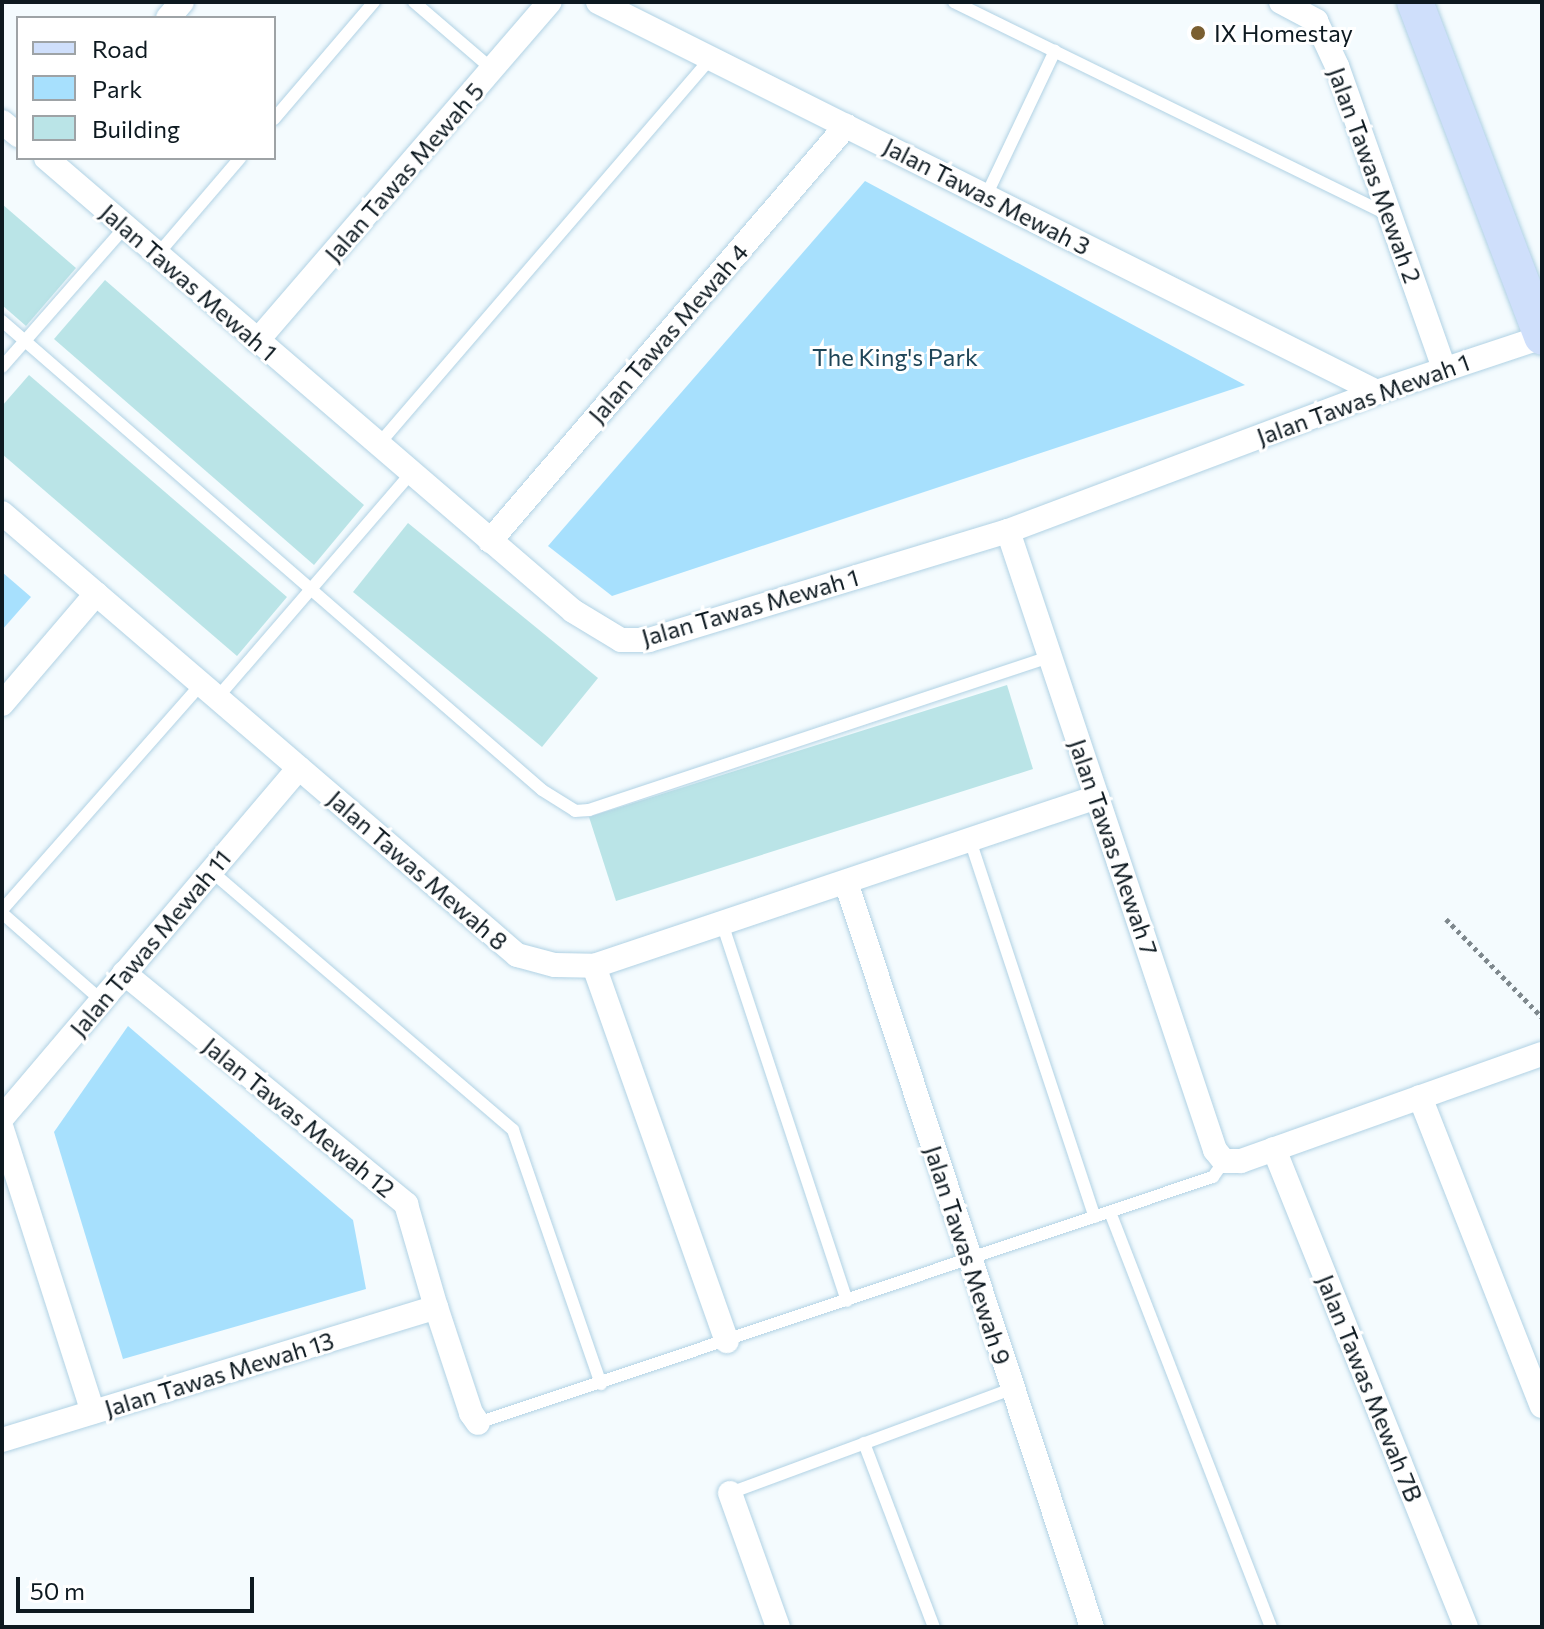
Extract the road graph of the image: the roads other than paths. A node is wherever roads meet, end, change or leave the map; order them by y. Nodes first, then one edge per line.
1 (374, 2) edge
2 (414, 2) edge
3 (550, 2) edge
4 (598, 2) edge
5 (954, 2) edge
6 (1281, 2) edge
7 (1415, 2) edge
8 (1055, 51) junction
9 (711, 58) junction
10 (492, 69) junction
11 (276, 117) edge
12 (846, 126) junction
13 (48, 160) edge
14 (238, 160) edge
15 (986, 196) junction
16 (1390, 215) junction
17 (125, 227) junction
18 (157, 255) junction
19 (2, 321) edge
20 (1542, 337) edge
21 (25, 341) junction
22 (257, 341) junction
23 (2, 367) edge
24 (1444, 368) junction
25 (1377, 392) junction
26 (378, 445) junction
27 (411, 473) junction
28 (2, 513) edge
29 (1008, 531) junction
30 (490, 541) junction
31 (313, 587) junction
32 (96, 594) junction
33 (1050, 657) junction
34 (209, 691) junction
35 (2, 704) edge
36 (299, 768) junction
37 (1097, 797) junction
38 (970, 840) junction
39 (211, 871) junction
40 (846, 882) junction
41 (2, 911) edge
42 (722, 923) junction
43 (594, 966) junction
44 (124, 973) junction
45 (101, 1000) junction
46 (1542, 1054) edge
47 (1420, 1097) junction
48 (2, 1118) edge
49 (2, 1129) edge
50 (1274, 1149) junction
51 (1224, 1161) junction
52 (1110, 1212) junction
53 (1095, 1217) junction
54 (969, 1259) junction
55 (847, 1301) junction
56 (436, 1307) junction
57 (727, 1341) junction
58 (601, 1384) junction
59 (1011, 1389) junction
60 (1542, 1406) edge
61 (93, 1412) junction
62 (478, 1423) joint
63 (2, 1440) edge
64 (864, 1443) junction
65 (730, 1493) joint
66 (778, 1627) edge
67 (934, 1627) edge
68 (1092, 1627) edge
69 (1271, 1627) edge
70 (1466, 1627) edge

1 - 11 lane
2 - 10 lane
3 - 10 street, Jalan Tawas Mewah 5
4 - 9 street, Jalan Tawas Mewah 3
5 - 8 lane
6 - 16 street, Jalan Tawas Mewah 2
7 - 20 street
8 - 15 lane
8 - 16 lane
9 - 12 street, Jalan Tawas Mewah 3
9 - 26 lane
10 - 22 street, Jalan Tawas Mewah 5
12 - 15 street, Jalan Tawas Mewah 3
12 - 30 street, Jalan Tawas Mewah 4
13 - 17 street, Jalan Tawas Mewah 1
14 - 18 lane
15 - 25 street, Jalan Tawas Mewah 3
16 - 24 street, Jalan Tawas Mewah 2
17 - 18 street, Jalan Tawas Mewah 1
17 - 21 lane
18 - 22 street, Jalan Tawas Mewah 1
19 - 21 lane
20 - 24 street, Jalan Tawas Mewah 1
21 - 23 lane
21 - 31 lane
22 - 26 street, Jalan Tawas Mewah 1
24 - 25 street, Jalan Tawas Mewah 1
25 - 29 street, Jalan Tawas Mewah 1
26 - 27 street, Jalan Tawas Mewah 1
27 - 30 street, Jalan Tawas Mewah 1
27 - 31 lane
28 - 32 street, Jalan Tawas Mewah 8
29 - 30 street, Jalan Tawas Mewah 1
29 - 33 street, Jalan Tawas Mewah 7
31 - 33 lane
31 - 34 lane
32 - 34 street, Jalan Tawas Mewah 8
32 - 35 street
33 - 37 street, Jalan Tawas Mewah 7
34 - 36 street, Jalan Tawas Mewah 8
34 - 41 lane
36 - 39 street, Jalan Tawas Mewah 11
36 - 43 street, Jalan Tawas Mewah 8
37 - 38 street, Jalan Tawas Mewah 8
37 - 51 street, Jalan Tawas Mewah 7
38 - 40 street, Jalan Tawas Mewah 8
38 - 53 lane
39 - 44 street, Jalan Tawas Mewah 11
39 - 58 lane
40 - 42 street, Jalan Tawas Mewah 8
40 - 54 street, Jalan Tawas Mewah 9
41 - 45 lane
42 - 43 street, Jalan Tawas Mewah 8
42 - 55 lane
43 - 57 street
44 - 45 street, Jalan Tawas Mewah 11
44 - 56 street, Jalan Tawas Mewah 12
45 - 48 street, Jalan Tawas Mewah 11
46 - 47 street
47 - 50 street
47 - 60 street
49 - 61 street
50 - 51 street
50 - 70 street, Jalan Tawas Mewah 7B
51 - 52 lane
52 - 53 lane
52 - 69 lane
53 - 54 lane
54 - 55 lane
54 - 59 street, Jalan Tawas Mewah 9
55 - 57 lane
56 - 61 street, Jalan Tawas Mewah 13
56 - 62 street, Jalan Tawas Mewah 12
57 - 58 lane
58 - 62 lane
59 - 64 lane
59 - 68 street, Jalan Tawas Mewah 9
61 - 63 street, Jalan Tawas Mewah 13
64 - 65 lane
64 - 67 lane
65 - 66 street

